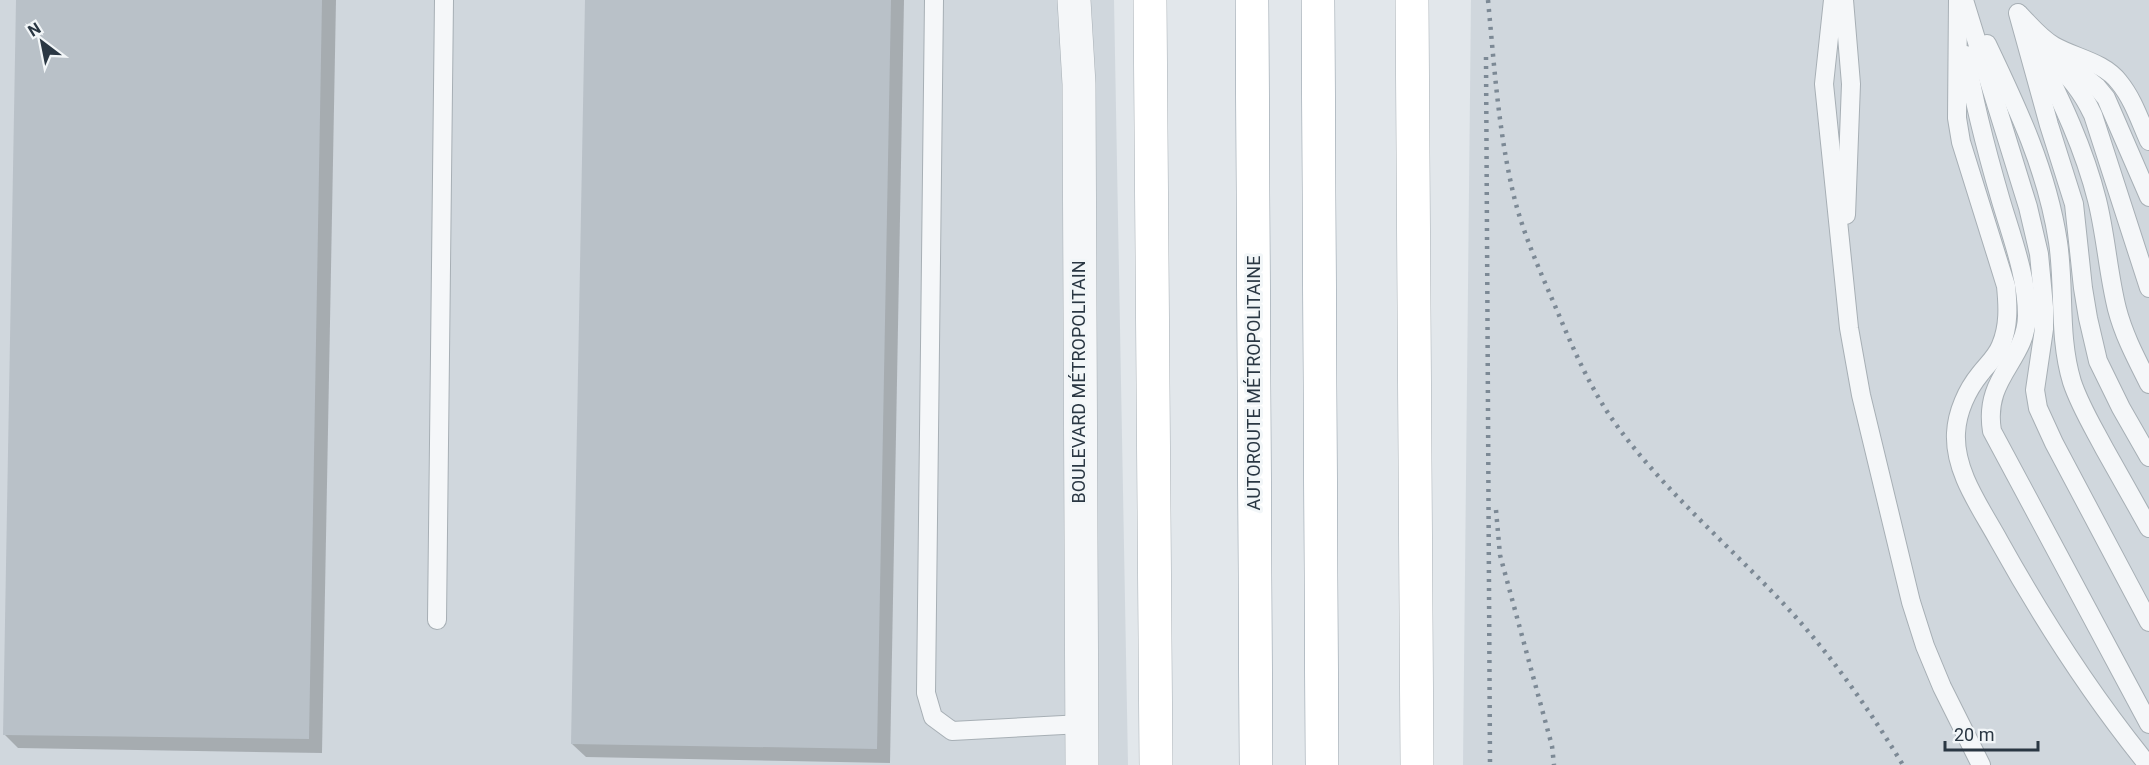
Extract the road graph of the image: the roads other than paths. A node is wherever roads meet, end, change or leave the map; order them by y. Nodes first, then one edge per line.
1 (444, 0) edge
2 (934, 0) edge
3 (1074, 0) edge
4 (1150, 0) edge
5 (1252, 0) edge
6 (1318, 0) edge
7 (1412, 0) edge
8 (1833, 0) edge
9 (1844, 0) edge
10 (1962, 0) edge
11 (2015, 6) edge
12 (2149, 141) edge
13 (2149, 197) edge
14 (1843, 283) junction
15 (2149, 288) edge
16 (2149, 384) edge
17 (2149, 457) edge
18 (2149, 528) edge
19 (437, 620) dead end
20 (2149, 622) edge
21 (1082, 724) junction
22 (2149, 724) edge
23 (1082, 765) edge
24 (1156, 765) edge
25 (1256, 765) edge
26 (1322, 765) edge
27 (1417, 765) edge
28 (1981, 765) edge
29 (2148, 765) edge

1 - 19 lane
2 - 21 lane
3 - 21 street, BOULEVARD MÉTROPOLITAIN
4 - 24 main road
5 - 25 main road, AUTOROUTE MÉTROPOLITAINE
6 - 26 main road
7 - 27 main road
8 - 14 lane
9 - 14 lane
10 - 18 lane
10 - 20 lane
10 - 22 lane
10 - 29 lane
11 - 12 lane
11 - 13 lane
11 - 15 lane
11 - 16 lane
11 - 17 lane
14 - 28 lane
21 - 23 street, BOULEVARD MÉTROPOLITAIN

